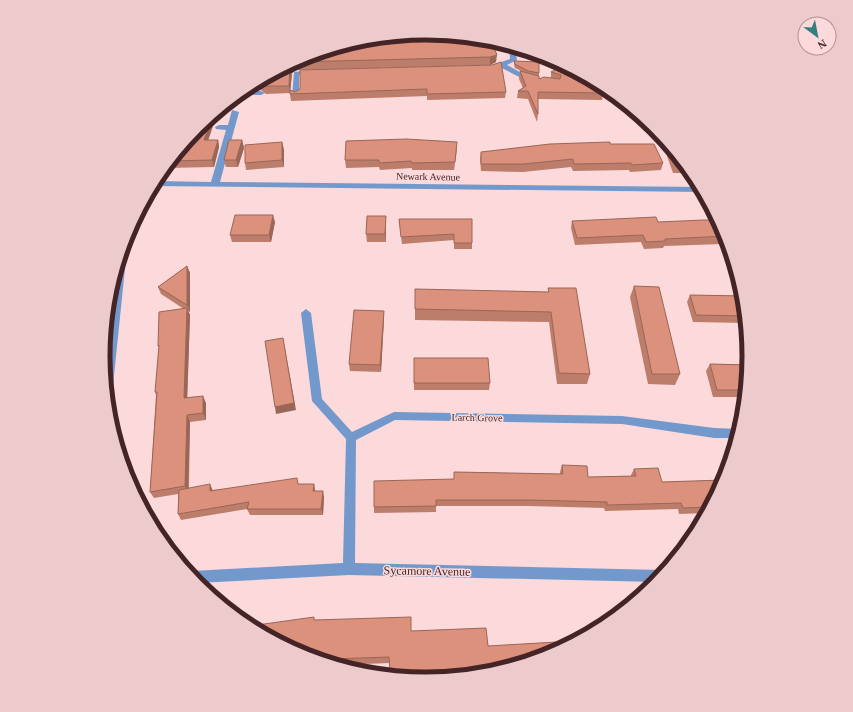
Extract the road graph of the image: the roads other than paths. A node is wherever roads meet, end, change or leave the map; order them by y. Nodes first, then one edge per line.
1 (513, 52) edge
2 (501, 64) junction
3 (483, 68) edge
4 (320, 72) edge
5 (538, 80) edge
6 (251, 93) edge
7 (262, 93) edge
8 (295, 95) edge
9 (235, 112) dead end
10 (219, 127) dead end
11 (231, 128) junction
12 (162, 184) edge
13 (215, 184) junction
14 (695, 190) edge
15 (119, 282) edge
16 (306, 313) dead end
17 (110, 364) edge
18 (733, 433) edge
19 (351, 438) junction
20 (349, 569) junction
21 (653, 576) edge
22 (201, 577) edge

1 - 2 street
2 - 3 street
2 - 5 street
4 - 8 street
6 - 7 street
9 - 11 street
10 - 11 street
11 - 13 street
12 - 13 street, Newark Avenue
13 - 14 street, Newark Avenue
15 - 17 street
16 - 19 street
18 - 19 street, Larch Grove
19 - 20 street
20 - 21 street, Sycamore Avenue
20 - 22 street, Sycamore Avenue

